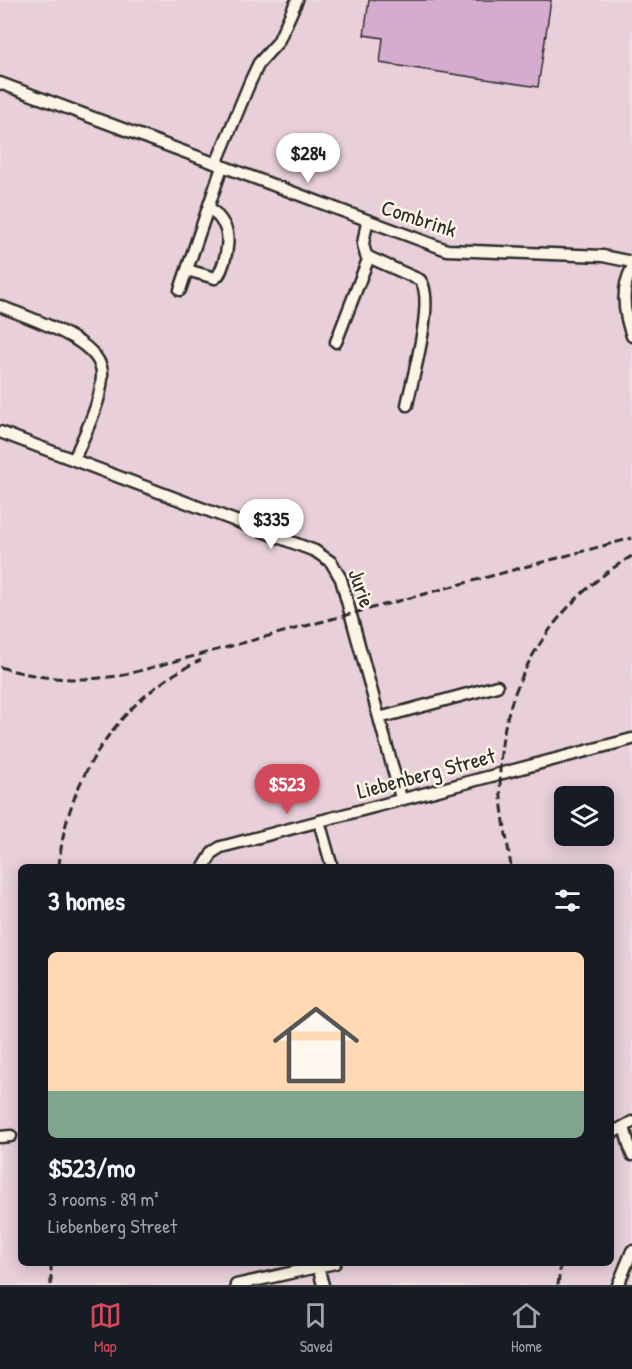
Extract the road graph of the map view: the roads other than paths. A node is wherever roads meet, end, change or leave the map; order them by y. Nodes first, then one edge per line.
1 (297, 0) edge
2 (0, 83) edge
3 (219, 166) junction
4 (209, 207) junction
5 (367, 222) junction
6 (369, 257) junction
7 (632, 268) edge
8 (187, 270) junction
9 (180, 290) dead end
10 (0, 306) edge
11 (632, 336) edge
12 (336, 342) dead end
13 (407, 405) dead end
14 (0, 432) edge
15 (74, 460) junction
16 (497, 686) dead end
17 (379, 718) junction
18 (632, 739) edge
19 (401, 798) junction
20 (319, 821) junction
21 (206, 864) edge
22 (331, 864) edge
23 (628, 1124) edge
24 (614, 1132) edge
25 (632, 1155) edge
26 (632, 1251) edge
27 (314, 1266) edge
28 (318, 1266) edge
29 (236, 1285) edge
30 (323, 1285) edge
31 (618, 1285) edge

1 - 3 street
2 - 3 street, Combrink
3 - 4 street
3 - 5 street, Combrink
4 - 8 street
4 - 8 street
5 - 6 street
5 - 7 street, Combrink
6 - 12 street
6 - 13 street
7 - 11 street
8 - 9 street
10 - 15 street
14 - 15 street, Jurie
15 - 17 street, Jurie
16 - 17 street
17 - 19 street, Jurie
18 - 19 street, Liebenberg Street
19 - 20 street, Liebenberg Street
20 - 21 street, Liebenberg Street
20 - 22 street
23 - 24 street
23 - 25 street
26 - 31 street
27 - 29 street
28 - 30 street

